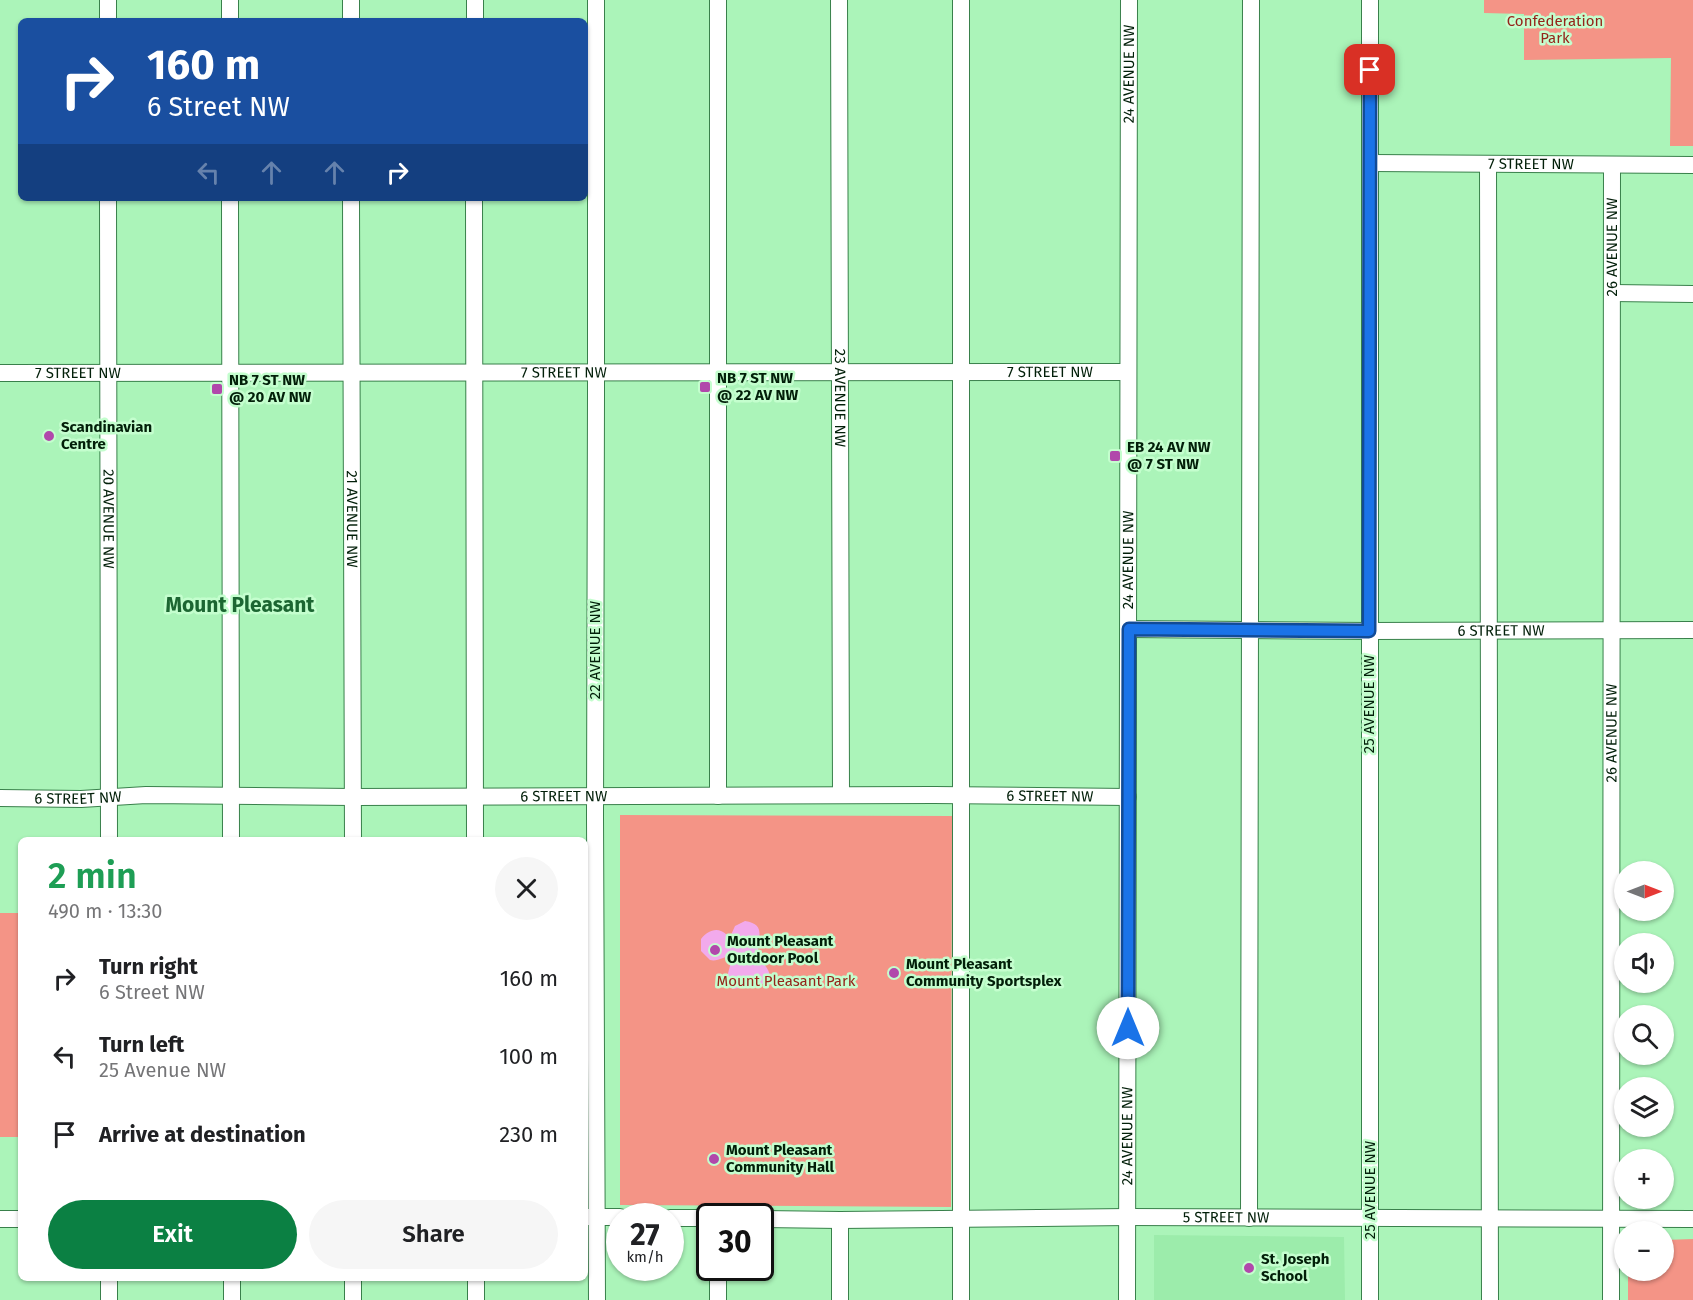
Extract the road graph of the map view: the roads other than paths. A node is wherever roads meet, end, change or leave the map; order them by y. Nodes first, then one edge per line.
1 (108, 0) edge
2 (230, 0) edge
3 (351, 0) edge
4 (475, 0) edge
5 (596, 0) edge
6 (718, 0) edge
7 (839, 0) edge
8 (961, 0) edge
9 (1129, 0) edge
10 (1251, 0) edge
11 (1370, 0) edge
12 (108, 18) edge
13 (230, 18) edge
14 (351, 18) edge
15 (475, 18) edge
16 (1371, 163) junction
17 (1488, 164) junction
18 (1612, 165) junction
19 (1693, 165) edge
20 (108, 201) edge
21 (230, 201) edge
22 (351, 201) edge
23 (474, 201) edge
24 (1612, 293) junction
25 (1693, 294) edge
26 (840, 372) junction
27 (960, 372) junction
28 (1128, 372) junction
29 (0, 373) edge
30 (108, 373) junction
31 (230, 373) junction
32 (474, 373) junction
33 (717, 373) junction
34 (352, 374) junction
35 (596, 374) junction
36 (1129, 629) junction
37 (1249, 630) junction
38 (1489, 630) junction
39 (1612, 630) junction
40 (1693, 630) edge
41 (1369, 631) junction
42 (230, 795) junction
43 (594, 795) junction
44 (841, 795) junction
45 (353, 796) junction
46 (475, 796) junction
47 (718, 796) junction
48 (960, 796) junction
49 (109, 797) junction
50 (1128, 797) junction
51 (0, 798) edge
52 (109, 837) edge
53 (231, 837) edge
54 (353, 837) edge
55 (475, 837) edge
56 (591, 1217) edge
57 (1128, 1217) junction
58 (1249, 1218) junction
59 (0, 1219) edge
60 (18, 1219) edge
61 (774, 1219) edge
62 (961, 1219) junction
63 (1370, 1219) junction
64 (1490, 1219) junction
65 (1610, 1219) junction
66 (840, 1220) junction
67 (1693, 1220) edge
68 (109, 1281) edge
69 (232, 1281) edge
70 (352, 1281) edge
71 (476, 1281) edge
72 (718, 1281) edge
73 (109, 1300) edge
74 (232, 1300) edge
75 (352, 1300) edge
76 (476, 1300) edge
77 (597, 1300) edge
78 (718, 1300) edge
79 (840, 1300) edge
80 (961, 1300) edge
81 (1127, 1300) edge
82 (1370, 1300) edge
83 (1490, 1300) edge
84 (1611, 1300) edge

1 - 12 street
2 - 13 street
3 - 14 street
4 - 15 street
5 - 35 street, 22 AVENUE NW
6 - 33 street
7 - 26 street, 23 AVENUE NW
8 - 27 street
9 - 28 street, 24 AVENUE NW
10 - 37 street
11 - 16 street, 25 AVENUE NW
16 - 17 street, 7 STREET NW
16 - 41 street, 25 AVENUE NW
17 - 18 street, 7 STREET NW
17 - 38 street
18 - 19 street, 7 STREET NW
18 - 24 street, 26 AVENUE NW
20 - 30 street, 20 AVENUE NW
21 - 31 street
22 - 34 street, 21 AVENUE NW
23 - 32 street
24 - 25 street
24 - 39 street, 26 AVENUE NW
26 - 27 street, 7 STREET NW
26 - 33 street, 7 STREET NW
26 - 44 street, 23 AVENUE NW
27 - 28 street, 7 STREET NW
27 - 48 street
28 - 36 street, 24 AVENUE NW
29 - 30 street, 7 STREET NW
30 - 31 street, 7 STREET NW
30 - 49 street, 20 AVENUE NW
31 - 34 street, 7 STREET NW
31 - 42 street
32 - 34 street, 7 STREET NW
32 - 35 street, 7 STREET NW
32 - 46 street
33 - 35 street, 7 STREET NW
33 - 47 street
34 - 45 street, 21 AVENUE NW
35 - 43 street, 22 AVENUE NW
36 - 37 street, 6 STREET NW
36 - 50 street, 24 AVENUE NW
37 - 41 street, 6 STREET NW
37 - 58 street
38 - 39 street, 6 STREET NW
38 - 41 street, 6 STREET NW
38 - 64 street
39 - 40 street, 6 STREET NW
39 - 65 street, 26 AVENUE NW
41 - 63 street, 25 AVENUE NW
42 - 45 street, 6 STREET NW
42 - 49 street, 6 STREET NW
42 - 53 street
43 - 46 street, 6 STREET NW
43 - 47 street, 6 STREET NW
43 - 56 street, 22 AVENUE NW
44 - 47 street, 6 STREET NW
44 - 48 street, 6 STREET NW
45 - 46 street, 6 STREET NW
45 - 54 street, 21 AVENUE NW
46 - 55 street
48 - 50 street, 6 STREET NW
48 - 62 street
49 - 51 street, 6 STREET NW
49 - 52 street, 20 AVENUE NW
50 - 57 street, 24 AVENUE NW
56 - 77 street, 22 AVENUE NW
57 - 58 street, 5 STREET NW
57 - 62 street, 5 STREET NW
57 - 81 street, 24 AVENUE NW
58 - 63 street, 5 STREET NW
59 - 60 street
61 - 66 street, 5 STREET NW
62 - 66 street, 5 STREET NW
62 - 80 street
63 - 64 street, 5 STREET NW
63 - 82 street, 25 AVENUE NW
64 - 65 street, 5 STREET NW
64 - 83 street
65 - 67 street, 5 STREET NW
65 - 84 street, 26 AVENUE NW
66 - 79 street
68 - 73 street
69 - 74 street
70 - 75 street
71 - 76 street
72 - 78 street

